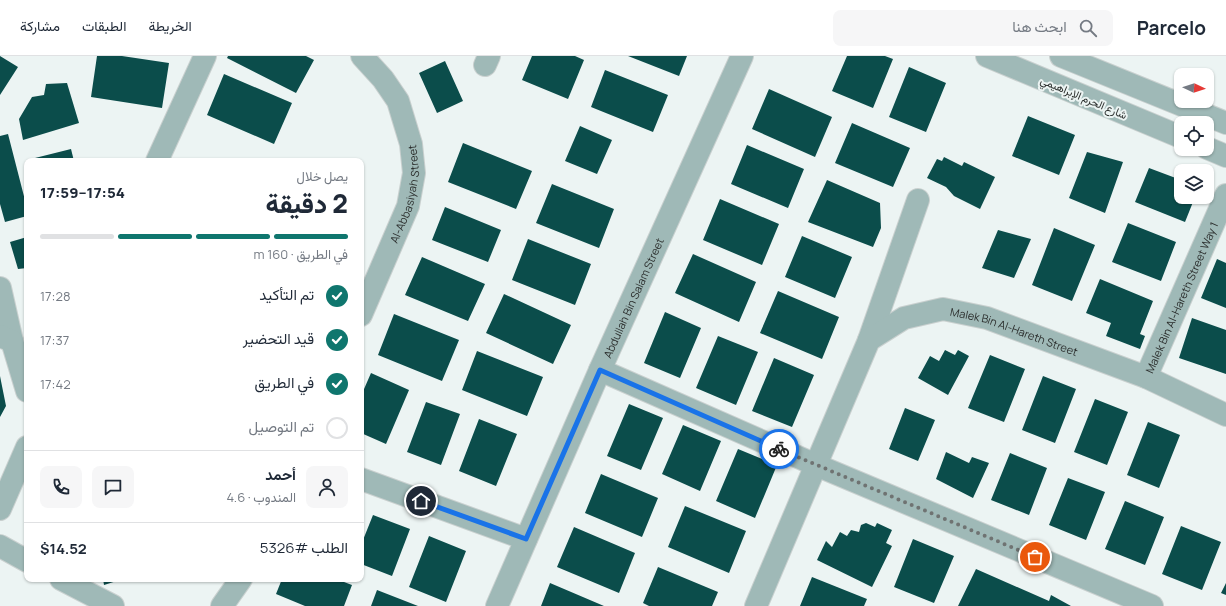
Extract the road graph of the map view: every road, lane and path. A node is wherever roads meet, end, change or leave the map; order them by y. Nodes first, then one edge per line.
1 (205, 56) edge
2 (362, 56) edge
3 (742, 56) edge
4 (987, 56) edge
5 (1061, 56) edge
6 (1226, 123) edge
7 (1174, 134) edge
8 (1214, 151) edge
9 (1226, 156) edge
10 (158, 158) edge
11 (1226, 195) edge
12 (918, 200) dead end
13 (0, 288) edge
14 (364, 308) edge
15 (6, 338) edge
16 (869, 340) junction
17 (600, 370) junction
18 (1146, 377) junction
19 (24, 383) edge
20 (1226, 415) edge
21 (24, 454) edge
22 (816, 465) junction
23 (364, 480) edge
24 (0, 509) edge
25 (526, 539) junction
26 (0, 546) edge
27 (24, 559) edge
28 (239, 582) edge
29 (79, 584) edge
30 (113, 606) edge
31 (222, 606) edge
32 (497, 606) edge
33 (756, 606) edge
34 (1152, 606) edge

1 - 10 street
2 - 14 street, Al-Abbasiyah Street
3 - 17 street, Abdullah Bin Salam Street
4 - 7 street, شارع الحرم الإبراهيمي
5 - 6 street
8 - 9 street
11 - 18 street, Malek Bin Al-Hareth Street Way 1
12 - 16 street
13 - 15 street
15 - 19 street
16 - 18 street, Malek Bin Al-Hareth Street
16 - 22 street
17 - 22 street
17 - 25 street, Abdullah Bin Salam Street
18 - 20 street, Malek Bin Al-Hareth Street
21 - 24 street
22 - 33 street
22 - 34 street
23 - 25 street
25 - 32 street, Abdullah Bin Salam Street
26 - 27 street
28 - 31 street
29 - 30 street

